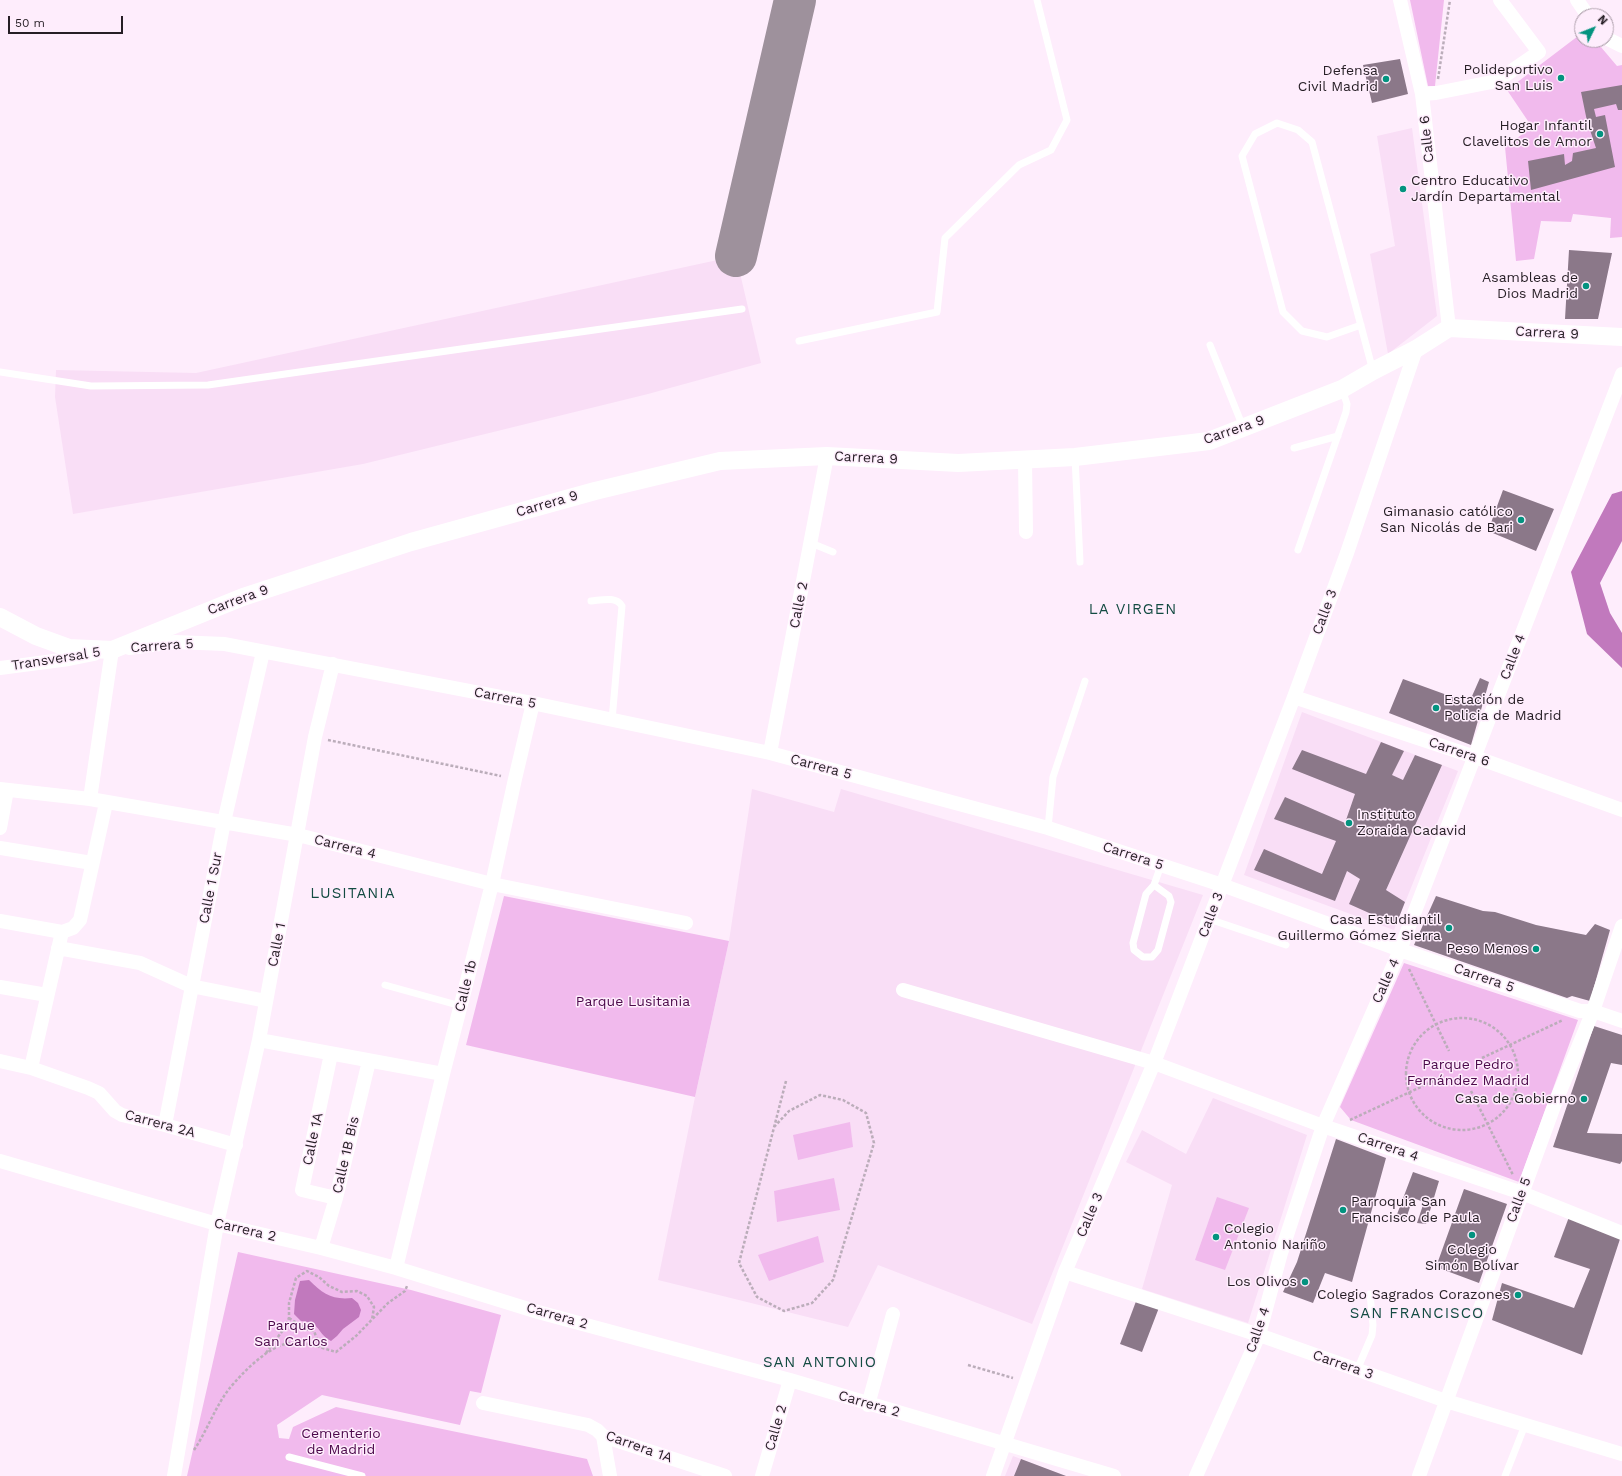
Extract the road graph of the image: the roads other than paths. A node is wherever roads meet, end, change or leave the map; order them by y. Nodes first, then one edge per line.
1 (1036, 0) edge
2 (1400, 0) edge
3 (1500, 0) edge
4 (1429, 93) junction
5 (742, 309) dead end
6 (1361, 325) junction
7 (1449, 328) junction
8 (1622, 337) edge
9 (799, 341) dead end
10 (1210, 345) dead end
11 (1416, 349) junction
12 (1373, 371) junction
13 (0, 372) edge
14 (1622, 374) edge
15 (1342, 389) junction
16 (1244, 428) junction
17 (1338, 436) junction
18 (1294, 448) dead end
19 (827, 456) junction
20 (1075, 457) junction
21 (1025, 460) junction
22 (1026, 532) dead end
23 (811, 543) junction
24 (1298, 550) dead end
25 (833, 552) dead end
26 (1080, 562) dead end
27 (591, 601) dead end
28 (0, 617) edge
29 (112, 650) junction
30 (263, 652) junction
31 (332, 664) junction
32 (0, 668) edge
33 (1085, 681) dead end
34 (1294, 697) junction
35 (533, 703) junction
36 (612, 720) junction
37 (770, 753) junction
38 (1475, 757) junction
39 (3, 789) edge
40 (90, 799) junction
41 (106, 803) junction
42 (1622, 810) edge
43 (224, 822) junction
44 (0, 828) edge
45 (1048, 828) junction
46 (298, 835) junction
47 (0, 848) edge
48 (92, 863) junction
49 (1161, 865) junction
50 (492, 884) junction
51 (1154, 885) junction
52 (1222, 885) junction
53 (1210, 919) junction
54 (0, 921) edge
55 (686, 923) dead end
56 (1622, 926) edge
57 (62, 932) junction
58 (1286, 945) dead end
59 (58, 948) junction
60 (1400, 950) junction
61 (385, 985) dead end
62 (191, 986) junction
63 (0, 987) edge
64 (903, 990) dead end
65 (47, 995) junction
66 (266, 1001) junction
67 (461, 1006) junction
68 (1593, 1011) junction
69 (1622, 1021) edge
70 (259, 1040) junction
71 (331, 1054) junction
72 (369, 1061) junction
73 (0, 1062) edge
74 (1154, 1063) junction
75 (31, 1068) junction
76 (443, 1074) junction
77 (165, 1125) junction
78 (1328, 1127) junction
79 (236, 1145) junction
80 (0, 1161) edge
81 (1522, 1193) junction
82 (336, 1198) junction
83 (217, 1224) junction
84 (1622, 1232) edge
85 (321, 1248) junction
86 (396, 1268) junction
87 (1065, 1272) junction
88 (1370, 1294) dead end
89 (893, 1314) dead end
90 (1259, 1335) junction
91 (1357, 1370) junction
92 (790, 1380) junction
93 (1446, 1401) junction
94 (484, 1403) dead end
95 (868, 1405) junction
96 (1525, 1425) junction
97 (603, 1436) junction
98 (1005, 1443) junction
99 (1622, 1454) edge
100 (289, 1457) dead end
101 (174, 1476) edge
102 (362, 1476) edge
103 (610, 1476) edge
104 (725, 1476) edge
105 (762, 1476) edge
106 (993, 1476) edge
107 (1114, 1476) edge
108 (1196, 1476) edge
109 (1419, 1476) edge
110 (1505, 1476) edge

1 - 9 lane
2 - 4 street, Calle 6
3 - 4 street
4 - 7 street, Calle 6
5 - 13 lane
6 - 6 lane
6 - 12 lane
7 - 8 street, Carrera 9
7 - 11 street, Carrera 9
10 - 16 lane
11 - 12 street, Carrera 9
11 - 34 street, Calle 3
12 - 15 street, Carrera 9
14 - 38 street, Calle 4
15 - 16 street, Carrera 9
15 - 17 lane
16 - 20 street, Carrera 9
17 - 18 lane
17 - 24 lane
19 - 21 street, Carrera 9
19 - 23 street, Calle 2
19 - 29 street, Carrera 9
20 - 21 street, Carrera 9
20 - 26 lane
21 - 22 street
23 - 25 lane
23 - 37 street, Calle 2
27 - 36 lane
28 - 29 street, Carrera 5
29 - 30 street, Carrera 5
29 - 32 street, Transversal 5
29 - 40 street
30 - 31 street, Carrera 5
30 - 43 street, Calle 1 Sur
31 - 35 street, Carrera 5
31 - 46 street, Calle 1
33 - 45 lane
34 - 38 street, Carrera 6
34 - 52 street, Calle 3
35 - 36 street, Carrera 5
35 - 50 street, Calle 1b
36 - 37 street, Carrera 5
37 - 45 street, Carrera 5
38 - 42 street, Carrera 6
38 - 60 street, Calle 4
39 - 40 street, Carrera 4
39 - 44 street
40 - 41 street, Carrera 4
41 - 43 street, Carrera 4
41 - 48 street
43 - 46 street, Carrera 4
43 - 62 street, Calle 1 Sur
45 - 49 street, Carrera 5
46 - 50 street, Carrera 4
46 - 66 street, Calle 1
47 - 48 street
48 - 57 street
49 - 51 lane
49 - 52 street, Carrera 5
50 - 55 street, Carrera 4
50 - 67 street, Calle 1b
51 - 51 lane
52 - 53 street, Calle 3
52 - 60 street, Carrera 5
53 - 58 lane
53 - 74 street, Calle 3
54 - 57 street
56 - 68 street, Calle 5
57 - 59 street
59 - 62 street
59 - 65 street
60 - 68 street, Carrera 5
60 - 78 street, Calle 4
61 - 67 lane
62 - 66 street
62 - 77 street, Calle 1 Sur
63 - 65 street
64 - 74 street, Carrera 4
65 - 75 street
66 - 70 street, Calle 1
67 - 76 street, Calle 1b
68 - 69 street, Carrera 5
68 - 81 street, Calle 5
70 - 71 street
70 - 79 street, Calle 1
71 - 72 street
71 - 82 street, Calle 1A
72 - 76 street
72 - 82 street, Calle 1B Bis
73 - 75 street, Carrera 2A
74 - 78 street, Carrera 4
74 - 87 street, Calle 3
75 - 77 street, Carrera 2A
76 - 86 street, Calle 1b
77 - 79 street, Carrera 2A
78 - 81 street, Carrera 4
78 - 90 street, Calle 4
79 - 83 street, Calle 1
80 - 83 street, Carrera 2
81 - 84 street, Carrera 4
81 - 93 street, Calle 5
82 - 85 street, Calle 1B Bis
83 - 85 street, Carrera 2
83 - 101 street, Calle 1
85 - 86 street, Carrera 2
86 - 92 street, Carrera 2
87 - 90 street, Carrera 3
87 - 98 street, Calle 3
88 - 91 lane
89 - 95 street
90 - 91 street, Carrera 3
90 - 108 street, Calle 4
91 - 93 street, Carrera 3
92 - 95 street, Carrera 2
92 - 105 street, Calle 2
93 - 96 street, Carrera 3
93 - 109 street, Calle 5
94 - 97 street, Carrera 1A
95 - 98 street, Carrera 2
96 - 99 street, Carrera 3
96 - 110 lane
97 - 103 street
97 - 104 street, Carrera 1A
98 - 106 street, Calle 3
98 - 107 street, Carrera 2
100 - 102 lane

